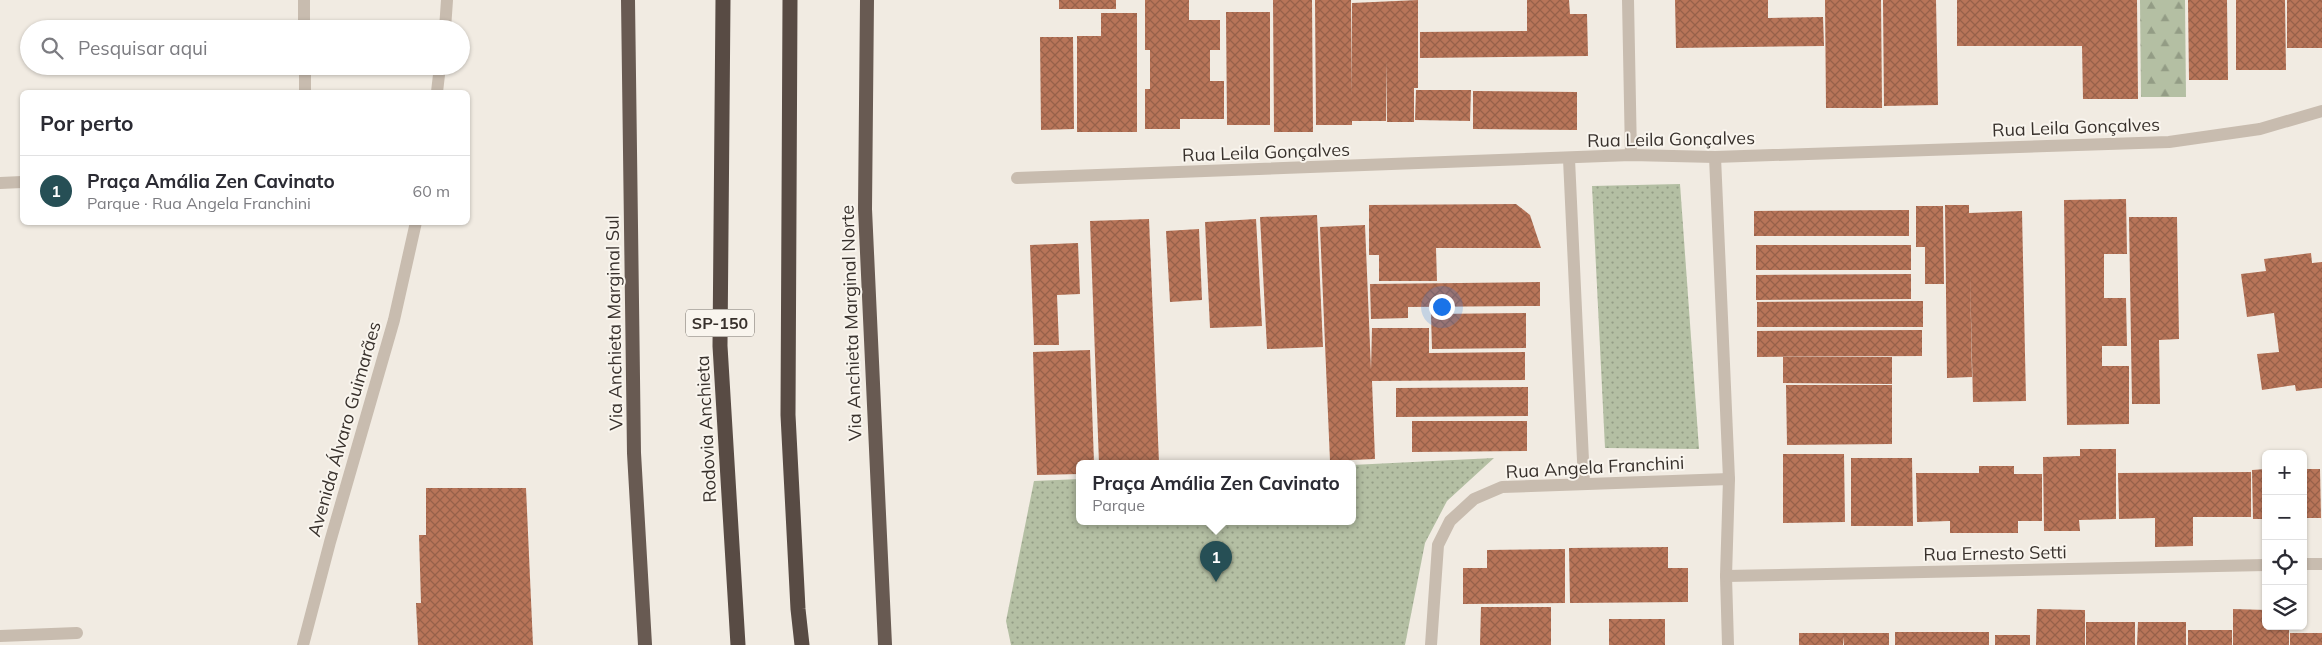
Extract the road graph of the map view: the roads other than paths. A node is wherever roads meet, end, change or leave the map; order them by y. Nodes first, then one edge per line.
1 (304, 0) edge
2 (447, 0) edge
3 (628, 0) edge
4 (723, 0) edge
5 (790, 0) edge
6 (867, 0) edge
7 (1628, 0) edge
8 (304, 20) edge
9 (446, 20) edge
10 (304, 75) edge
11 (439, 75) edge
12 (305, 90) edge
13 (437, 90) edge
14 (2322, 111) edge
15 (1631, 155) junction
16 (1714, 157) junction
17 (1569, 159) junction
18 (1017, 178) dead end
19 (20, 182) edge
20 (0, 183) edge
21 (415, 225) edge
22 (1729, 478) junction
23 (1584, 482) junction
24 (2307, 564) edge
25 (2322, 564) edge
26 (2262, 565) edge
27 (1726, 576) junction
28 (77, 633) dead end
29 (0, 636) edge
30 (303, 645) edge
31 (645, 645) edge
32 (738, 645) edge
33 (802, 645) edge
34 (885, 645) edge
35 (1431, 645) edge
36 (1728, 645) edge

1 - 8 street
2 - 9 street
3 - 31 highway, Via Anchieta Marginal Sul
4 - 32 highway, Rodovia Anchieta / SP-150
5 - 33 highway
6 - 34 highway, Via Anchieta Marginal Norte
7 - 15 street
10 - 12 street
11 - 13 street
14 - 16 street, Rua Leila Gonçalves
15 - 16 street, Rua Leila Gonçalves
15 - 17 street, Rua Leila Gonçalves
16 - 22 street
17 - 18 street, Rua Leila Gonçalves
17 - 23 street
19 - 20 street
21 - 30 street, Avenida Álvaro Guimarães
22 - 23 street, Rua Angela Franchini
22 - 27 street
23 - 35 street, Rua Angela Franchini
24 - 25 street
26 - 27 street, Rua Ernesto Setti
27 - 36 street
28 - 29 street

